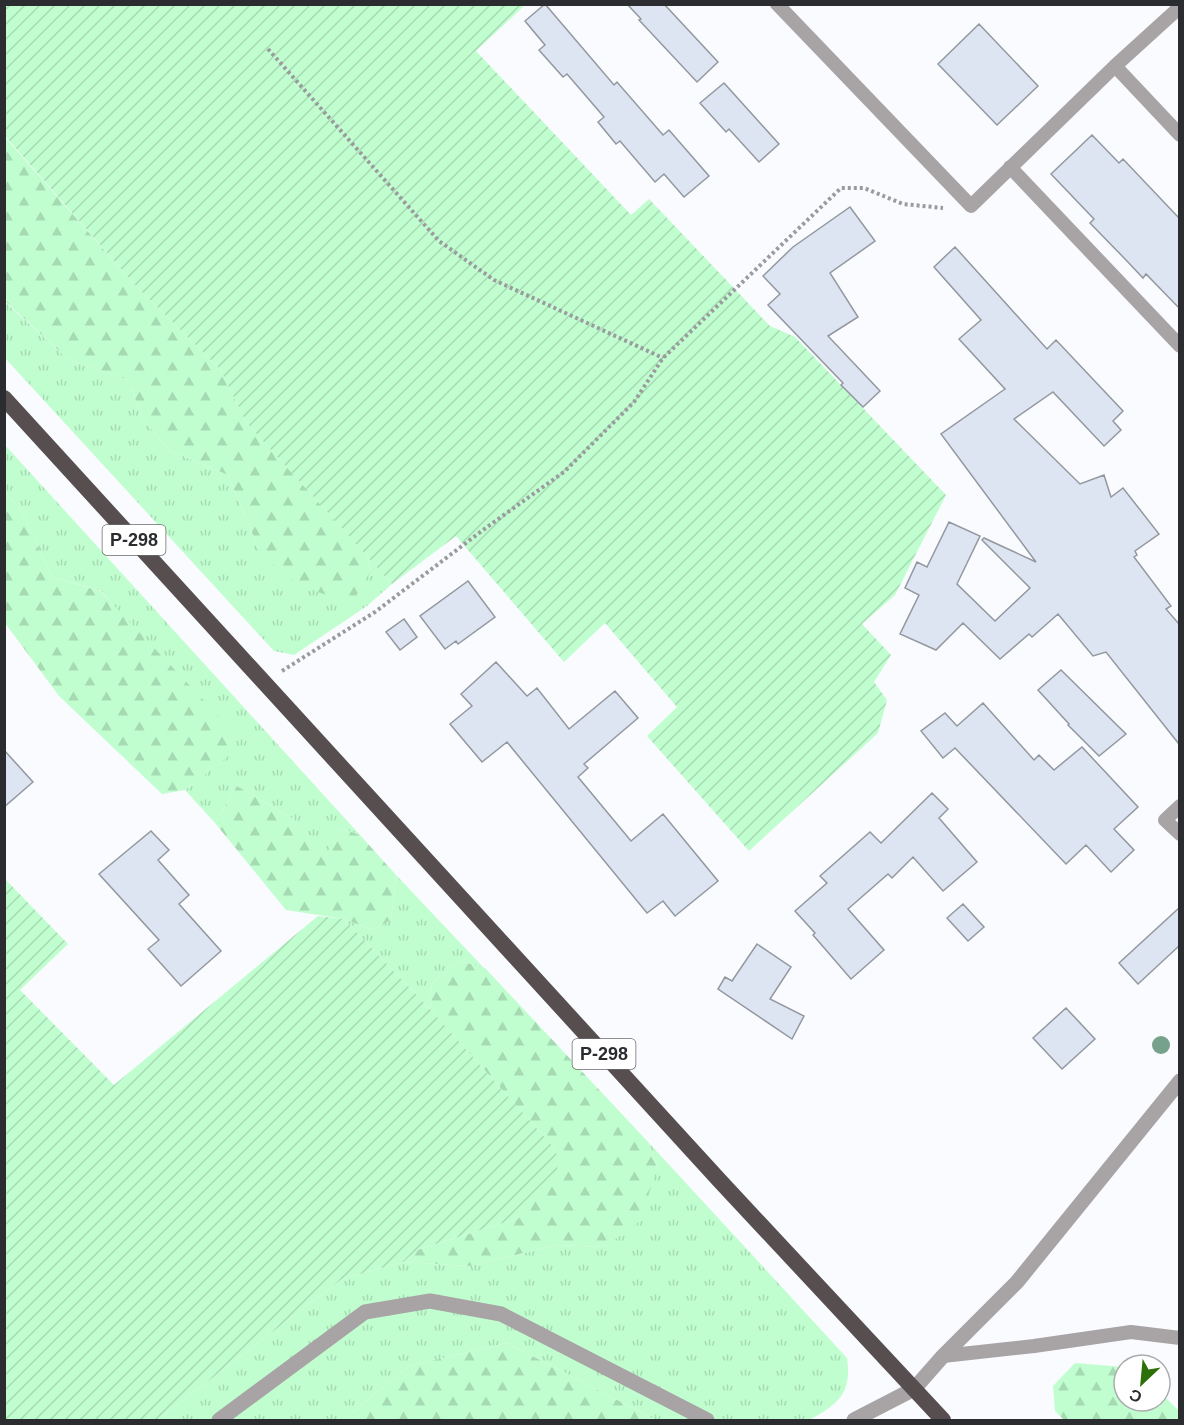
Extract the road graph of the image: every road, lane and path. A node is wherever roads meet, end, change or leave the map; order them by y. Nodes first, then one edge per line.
1 (777, 4) edge
2 (1179, 7) edge
3 (268, 49) dead end
4 (1115, 66) junction
5 (1179, 135) edge
6 (1010, 167) junction
7 (971, 206) junction
8 (1179, 346) edge
9 (663, 358) junction
10 (4, 398) edge
11 (264, 682) junction
12 (1179, 806) edge
13 (1179, 834) edge
14 (1179, 1081) edge
15 (1179, 1338) edge
16 (943, 1356) junction
17 (914, 1389) junction
18 (219, 1420) edge
19 (707, 1420) edge
20 (854, 1420) edge
21 (943, 1420) edge

1 - 7 lane
2 - 4 lane
3 - 9 path
4 - 5 lane
4 - 6 lane
6 - 7 lane
6 - 8 lane
7 - 9 path
9 - 11 path
10 - 11 highway, Р-298
11 - 17 highway, Р-298
12 - 13 lane
14 - 16 street
15 - 16 lane
16 - 17 street
17 - 20 street
17 - 21 highway, Р-298
18 - 19 street

